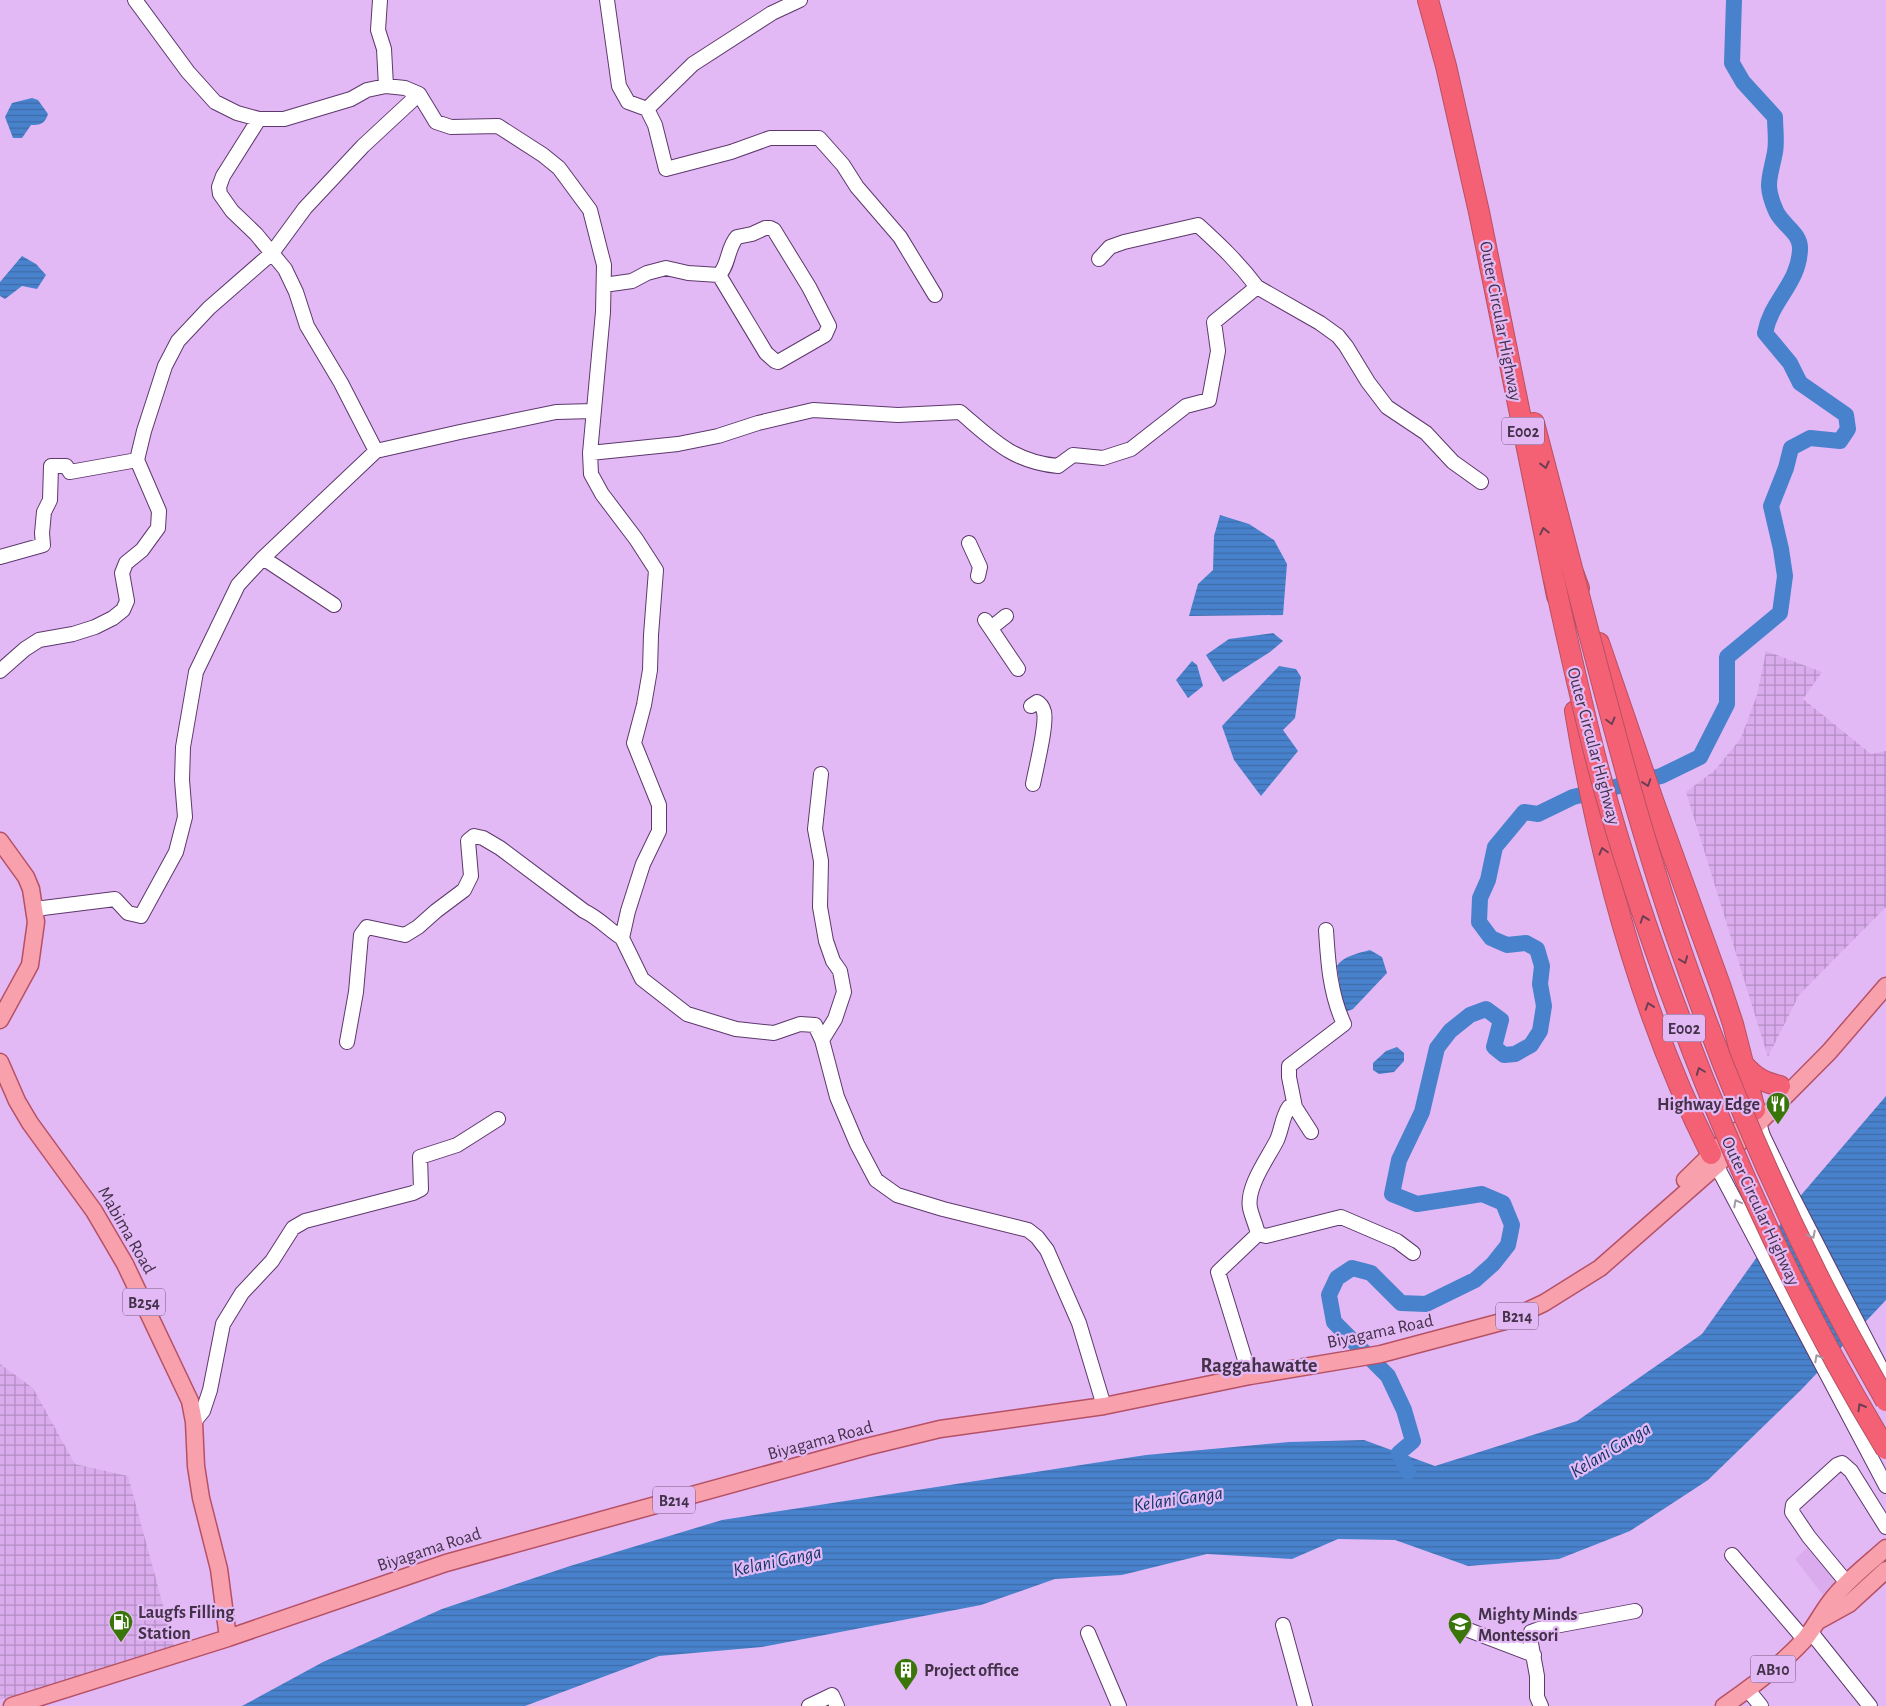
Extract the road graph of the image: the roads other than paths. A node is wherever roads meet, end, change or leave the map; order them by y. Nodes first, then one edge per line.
1 (135, 0) edge
2 (380, 0) edge
3 (607, 0) edge
4 (800, 0) edge
5 (1428, 0) edge
6 (1440, 0) edge
7 (386, 86) junction
8 (419, 94) junction
9 (647, 108) junction
10 (258, 119) junction
11 (272, 254) junction
12 (1099, 259) dead end
13 (719, 274) junction
14 (1500, 282) junction
15 (604, 286) junction
16 (1257, 287) junction
17 (936, 295) dead end
18 (594, 411) junction
19 (376, 451) junction
20 (590, 452) junction
21 (137, 460) junction
22 (1481, 482) dead end
23 (969, 543) dead end
24 (0, 557) edge
25 (263, 558) junction
26 (1573, 572) junction
27 (978, 576) dead end
28 (1554, 579) junction
29 (334, 605) dead end
30 (1006, 616) dead end
31 (1018, 669) dead end
32 (0, 671) edge
33 (1031, 706) dead end
34 (821, 774) dead end
35 (1033, 784) dead end
36 (0, 841) edge
37 (35, 909) junction
38 (1326, 930) dead end
39 (622, 938) junction
40 (1886, 986) edge
41 (1858, 1018) junction
42 (0, 1020) edge
43 (822, 1040) junction
44 (347, 1042) dead end
45 (0, 1062) edge
46 (1744, 1065) junction
47 (1780, 1086) junction
48 (1295, 1107) junction
49 (1757, 1116) junction
50 (498, 1118) dead end
51 (1311, 1132) dead end
52 (1714, 1160) junction
53 (1258, 1234) junction
54 (1413, 1253) dead end
55 (1884, 1374) edge
56 (1250, 1376) junction
57 (1886, 1401) edge
58 (1104, 1406) junction
59 (194, 1422) junction
60 (1886, 1449) edge
61 (1886, 1486) edge
62 (1886, 1527) edge
63 (1886, 1548) edge
64 (1732, 1556) dead end
65 (1883, 1577) edge
66 (1847, 1583) junction
67 (1635, 1612) dead end
68 (1283, 1625) dead end
69 (1458, 1626) dead end
70 (1809, 1631) junction
71 (1088, 1633) dead end
72 (228, 1638) junction
73 (1534, 1655) junction
74 (1748, 1690) junction
75 (12, 1706) edge
76 (809, 1706) edge
77 (838, 1706) edge
78 (1119, 1706) edge
79 (1305, 1706) edge
80 (1541, 1706) edge
81 (1724, 1706) edge
82 (1761, 1706) edge
83 (1870, 1706) edge

1 - 10 street
2 - 7 street
3 - 9 street
4 - 9 street
5 - 14 highway, Outer Circular Highway / E002
6 - 14 highway, Outer Circular Highway / E002
7 - 8 street
7 - 10 street
8 - 11 street
8 - 15 street
9 - 17 street
10 - 11 street
11 - 19 street
11 - 21 street
12 - 16 street
13 - 13 street
13 - 15 street
14 -> 26 highway, Outer Circular Highway / E002
28 -> 14 highway, Outer Circular Highway / E002
15 - 18 street
16 - 20 street
16 - 22 street
18 - 19 street
18 - 20 street
19 - 25 street
20 - 39 street
21 - 24 street
21 - 32 street
23 - 27 street
25 - 29 street
25 - 37 street
26 -> 46 highway, bridge
26 -> 57 highway, Outer Circular Highway / E002, bridge
52 -> 28 highway, bridge
60 -> 28 highway, Outer Circular Highway / E002, bridge
30 - 31 street
33 - 35 street
34 - 43 street
36 - 37 main road
37 - 42 main road
38 - 48 street
39 - 43 street
39 - 44 street
40 - 41 main road, Biyagama Road / B214
41 - 47 main road, Biyagama Road / B214
41 - 49 main road, Biyagama Road / B214
43 - 58 street
45 - 59 main road, Mabima Road / B254
46 - 47 highway
46 - 49 highway
47 - 49 main road, Biyagama Road / B214
48 - 51 street
48 - 53 street
49 - 52 main road, Biyagama Road / B214
49 -> 55 street
50 - 59 street
52 - 56 main road, Biyagama Road / B214
61 -> 52 street
53 - 54 street
53 - 56 street
56 - 58 main road, Biyagama Road / B214
58 - 72 main road, Biyagama Road / B214
59 - 72 main road, Mabima Road / B254
62 - 66 street
63 - 66 main road, AB10
64 - 70 street
65 - 70 main road, AB10
66 - 70 main road, AB10
67 - 73 street
68 - 79 street
69 - 73 street
70 - 74 main road, AB10
70 - 83 street
71 - 78 street
72 - 75 main road, Biyagama Road / B214
73 - 80 street
74 - 81 main road, AB10
74 - 82 street
76 - 77 street

